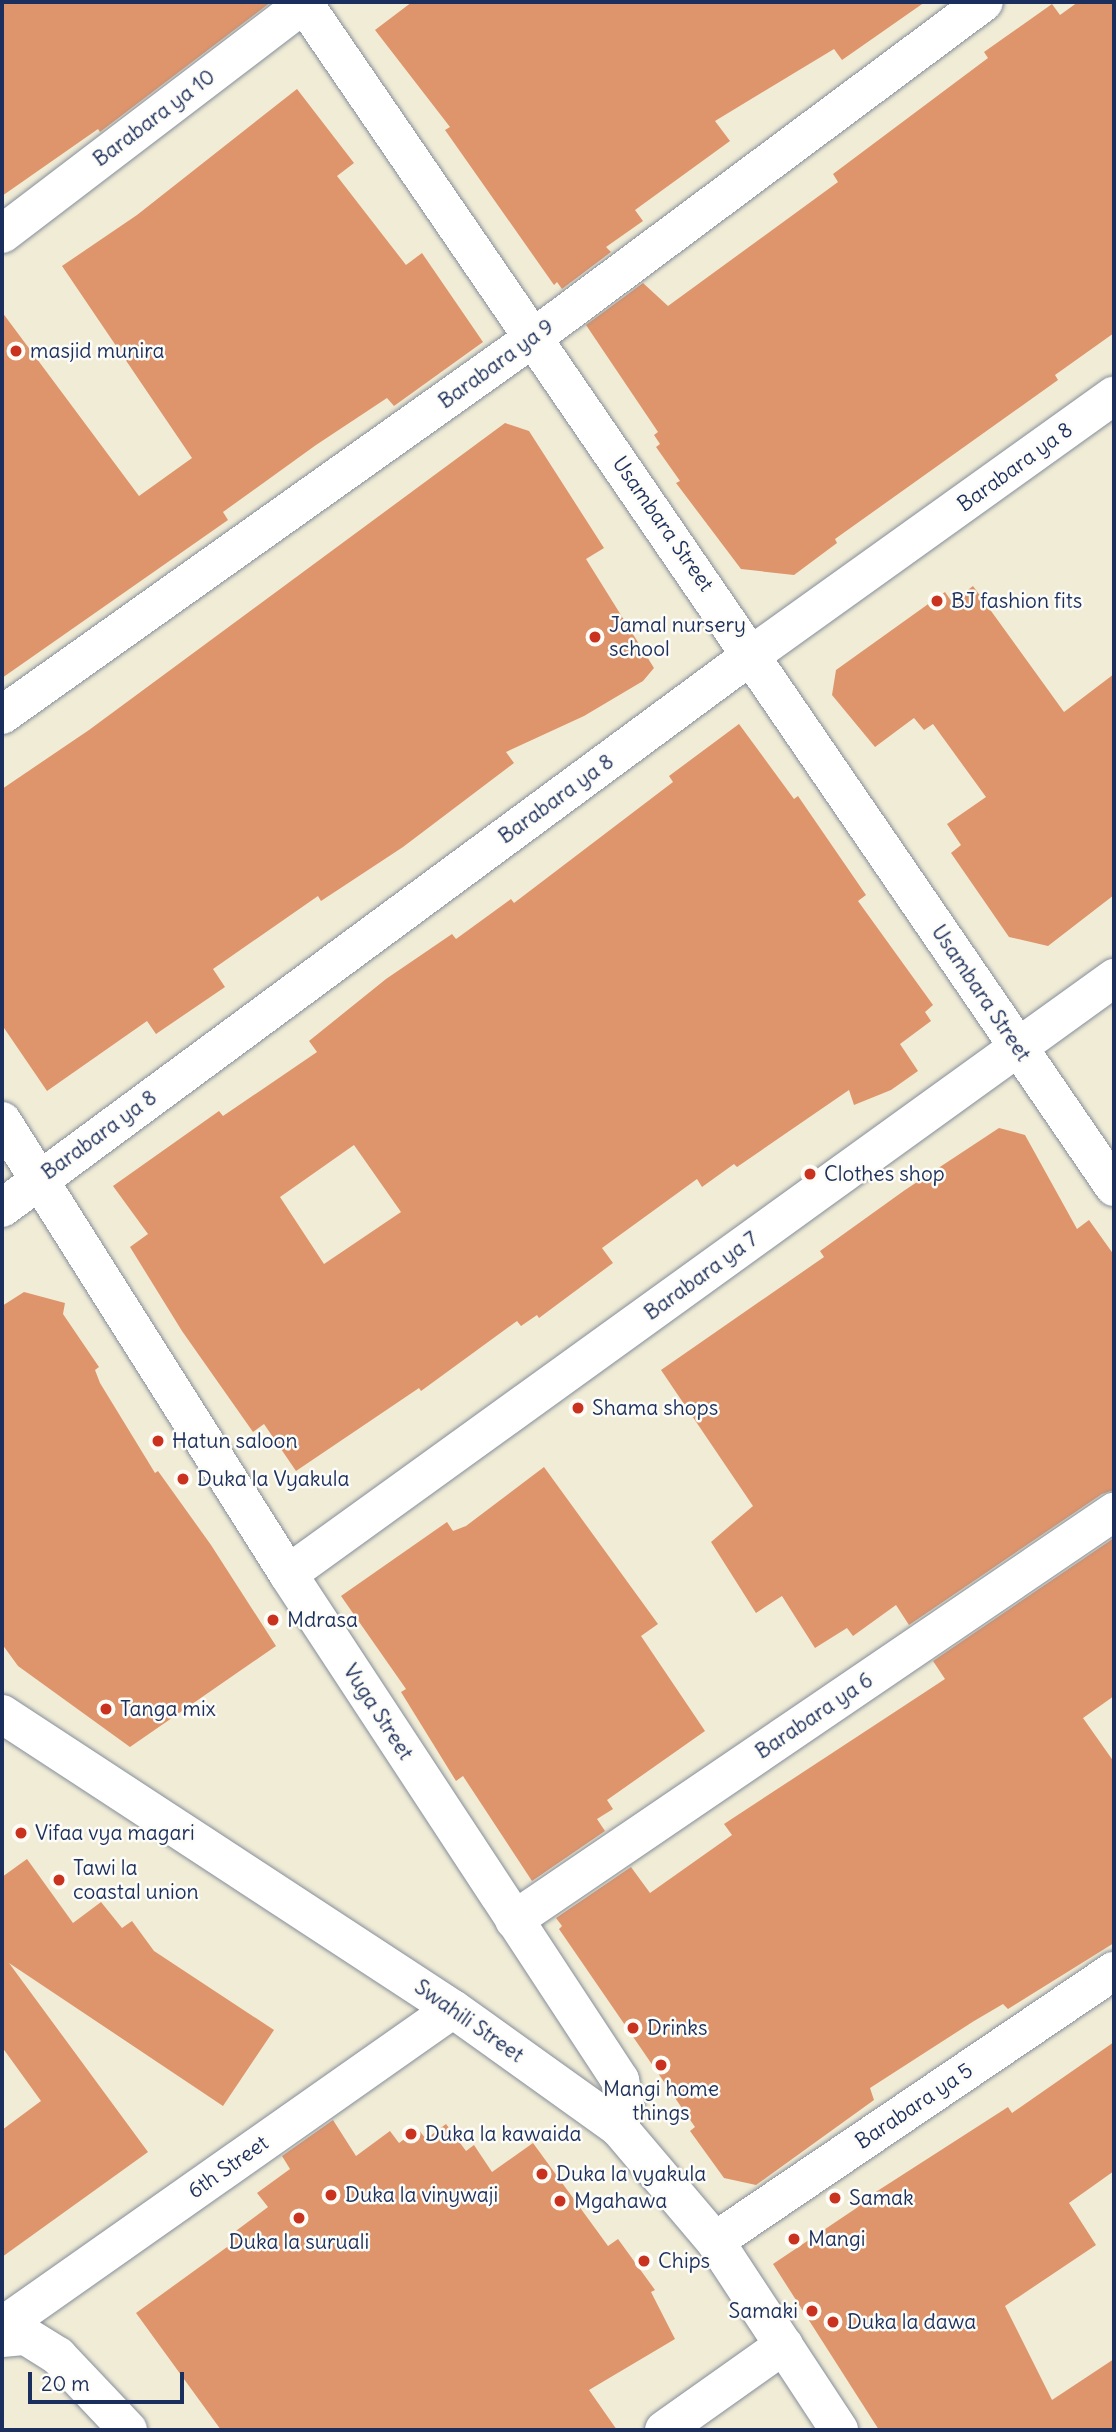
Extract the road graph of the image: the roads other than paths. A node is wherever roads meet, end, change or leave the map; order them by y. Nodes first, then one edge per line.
1 (305, 2) edge
2 (984, 2) edge
3 (2, 234) edge
4 (533, 338) junction
5 (1114, 396) edge
6 (753, 654) junction
7 (2, 715) edge
8 (1114, 978) edge
9 (1018, 1048) junction
10 (2, 1121) edge
11 (39, 1180) junction
12 (1114, 1187) edge
13 (2, 1208) edge
14 (1114, 1512) edge
15 (288, 1574) junction
16 (2, 1714) edge
17 (514, 1920) junction
18 (1114, 1971) edge
19 (453, 2009) junction
20 (619, 2128) junction
21 (715, 2241) junction
22 (2, 2326) edge
23 (2, 2338) edge
24 (784, 2345) junction
25 (128, 2430) edge
26 (664, 2430) edge
27 (839, 2430) edge

1 - 3 street, Barabara ya 10
1 - 4 street, Usambara Street
2 - 4 street, Barabara ya 9
4 - 6 street, Usambara Street
4 - 7 street, Barabara ya 9
5 - 6 street, Barabara ya 8
6 - 9 street, Usambara Street
6 - 11 street, Barabara ya 8
8 - 9 street, Barabara ya 7
9 - 12 street, Usambara Street
9 - 15 street, Barabara ya 7
10 - 11 street, Vuga Street
11 - 13 street, Barabara ya 8
11 - 15 street, Vuga Street
14 - 17 street, Barabara ya 6
15 - 17 street, Vuga Street
16 - 19 street, Swahili Street
17 - 20 street, Vuga Street
18 - 21 street, Barabara ya 5
19 - 20 street, Swahili Street
19 - 22 street, 6th Street
20 - 21 street, Swahili Street
21 - 24 street, Swahili Street
23 - 25 street
24 - 26 street
24 - 27 street, Swahili Street

